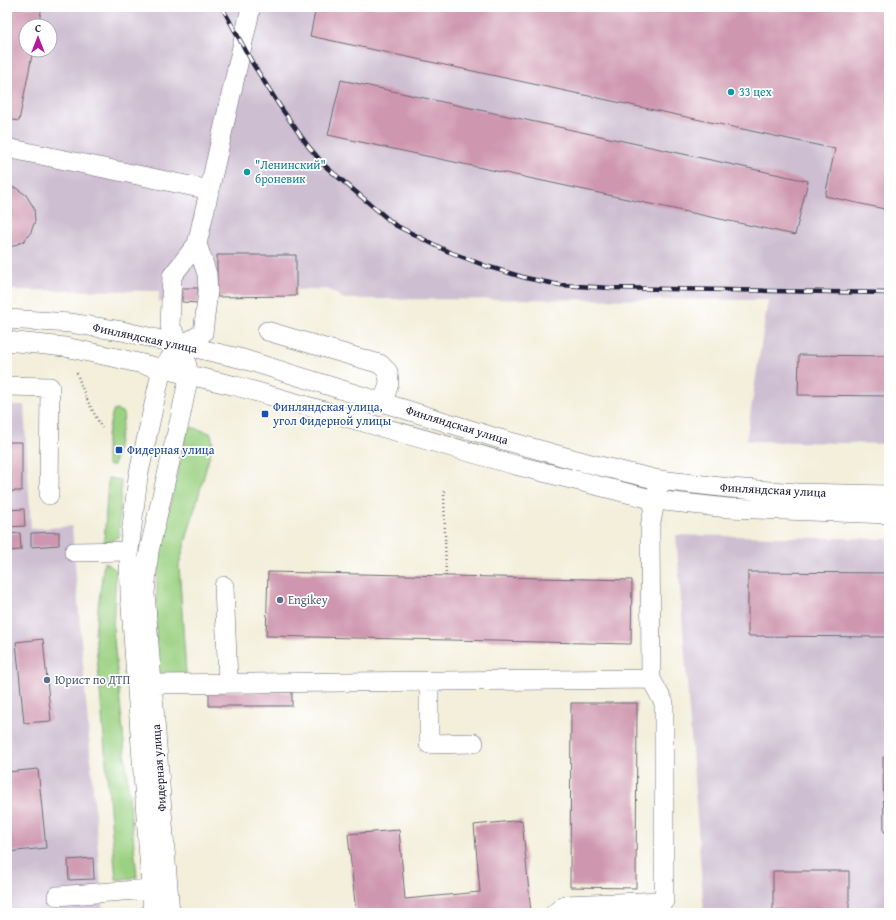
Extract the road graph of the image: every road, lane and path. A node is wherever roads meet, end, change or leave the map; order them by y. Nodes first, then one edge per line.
1 (251, 7) edge
2 (7, 148) edge
3 (210, 190) junction
4 (197, 244) junction
5 (7, 319) edge
6 (267, 330) dead end
7 (7, 341) edge
8 (182, 345) junction
9 (162, 368) junction
10 (77, 374) dead end
11 (189, 375) junction
12 (7, 386) edge
13 (383, 403) junction
14 (102, 428) dead end
15 (659, 480) junction
16 (444, 491) dead end
17 (49, 495) dead end
18 (889, 495) edge
19 (655, 500) junction
20 (889, 514) edge
21 (129, 551) junction
22 (74, 552) dead end
23 (446, 576) dead end
24 (224, 586) dead end
25 (651, 679) junction
26 (429, 681) junction
27 (228, 682) junction
28 (152, 684) junction
29 (474, 743) dead end
30 (160, 888) junction
31 (57, 896) dead end
32 (153, 913) edge
33 (170, 913) edge
34 (555, 913) edge

1 - 3 street
2 - 3 street
3 - 4 street
4 - 8 street
4 - 8 street
5 - 8 street, Финляндская улица
6 - 13 street
7 - 9 street, Финляндская улица
8 - 9 street, Фидерная улица
8 - 11 street, Фидерная улица
8 - 13 street, Финляндская улица
9 - 11 street, Финляндская улица
9 - 21 street, Фидерная улица
10 - 14 path
11 - 19 street, Финляндская улица
11 - 28 street, Фидерная улица
12 - 17 street
13 - 15 street, Финляндская улица
15 - 18 street, Финляндская улица
15 - 19 street
16 - 23 path
19 - 20 street, Финляндская улица
19 - 25 street
21 - 22 street
21 - 30 street, Фидерная улица
24 - 27 street
25 - 26 street
25 - 34 street
26 - 27 street
26 - 29 street
27 - 28 street
28 - 30 street, Фидерная улица
30 - 31 street
30 - 32 street, Фидерная улица
30 - 33 street, Фидерная улица

